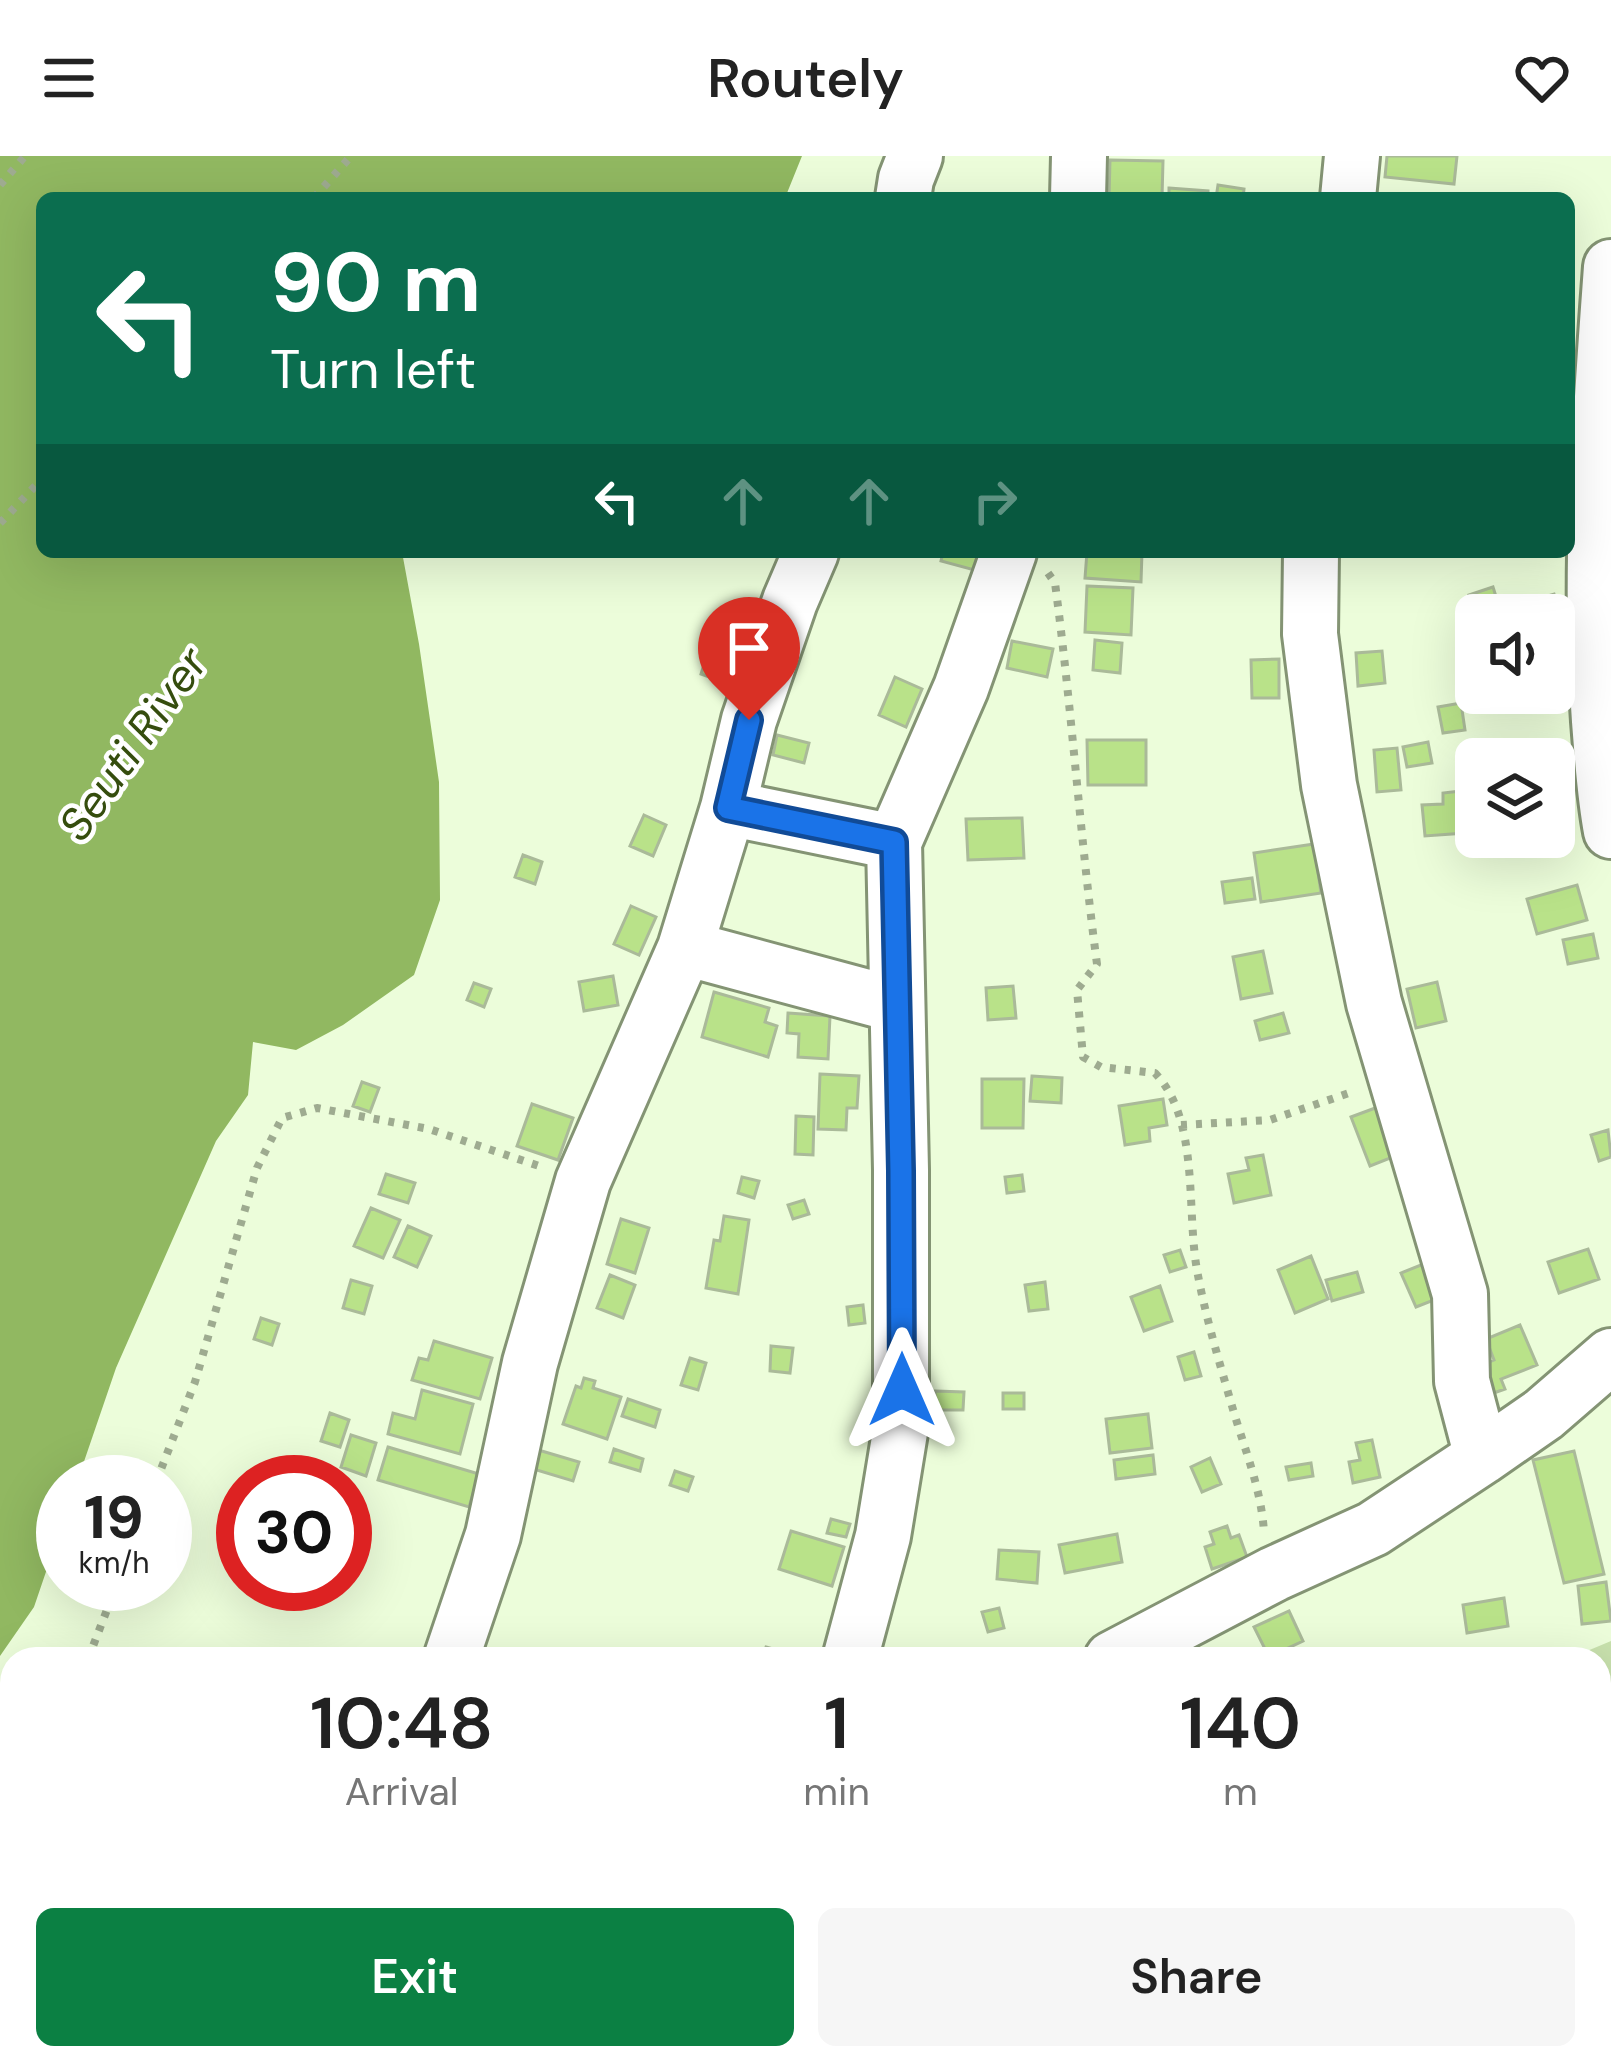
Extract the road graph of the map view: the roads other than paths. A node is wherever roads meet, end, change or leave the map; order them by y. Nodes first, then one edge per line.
1 (915, 156) edge
2 (1079, 156) edge
3 (1352, 156) edge
4 (904, 192) edge
5 (1078, 192) edge
6 (1349, 192) edge
7 (1611, 267) edge
8 (808, 558) edge
9 (1311, 558) edge
10 (1027, 560) edge
11 (1603, 657) edge
12 (728, 808) junction
13 (1611, 831) edge
14 (894, 842) junction
15 (685, 948) junction
16 (897, 1005) junction
17 (1611, 1356) edge
18 (1483, 1457) junction
19 (455, 1647) edge
20 (853, 1647) edge
21 (1135, 1647) edge

1 - 4 street
2 - 5 street
3 - 6 street
7 - 11 street
8 - 12 street
9 - 18 street
10 - 14 street
11 - 13 street
12 - 14 street
12 - 15 street
14 - 16 street
15 - 16 street
15 - 19 street
16 - 20 street
17 - 18 street
18 - 21 street

